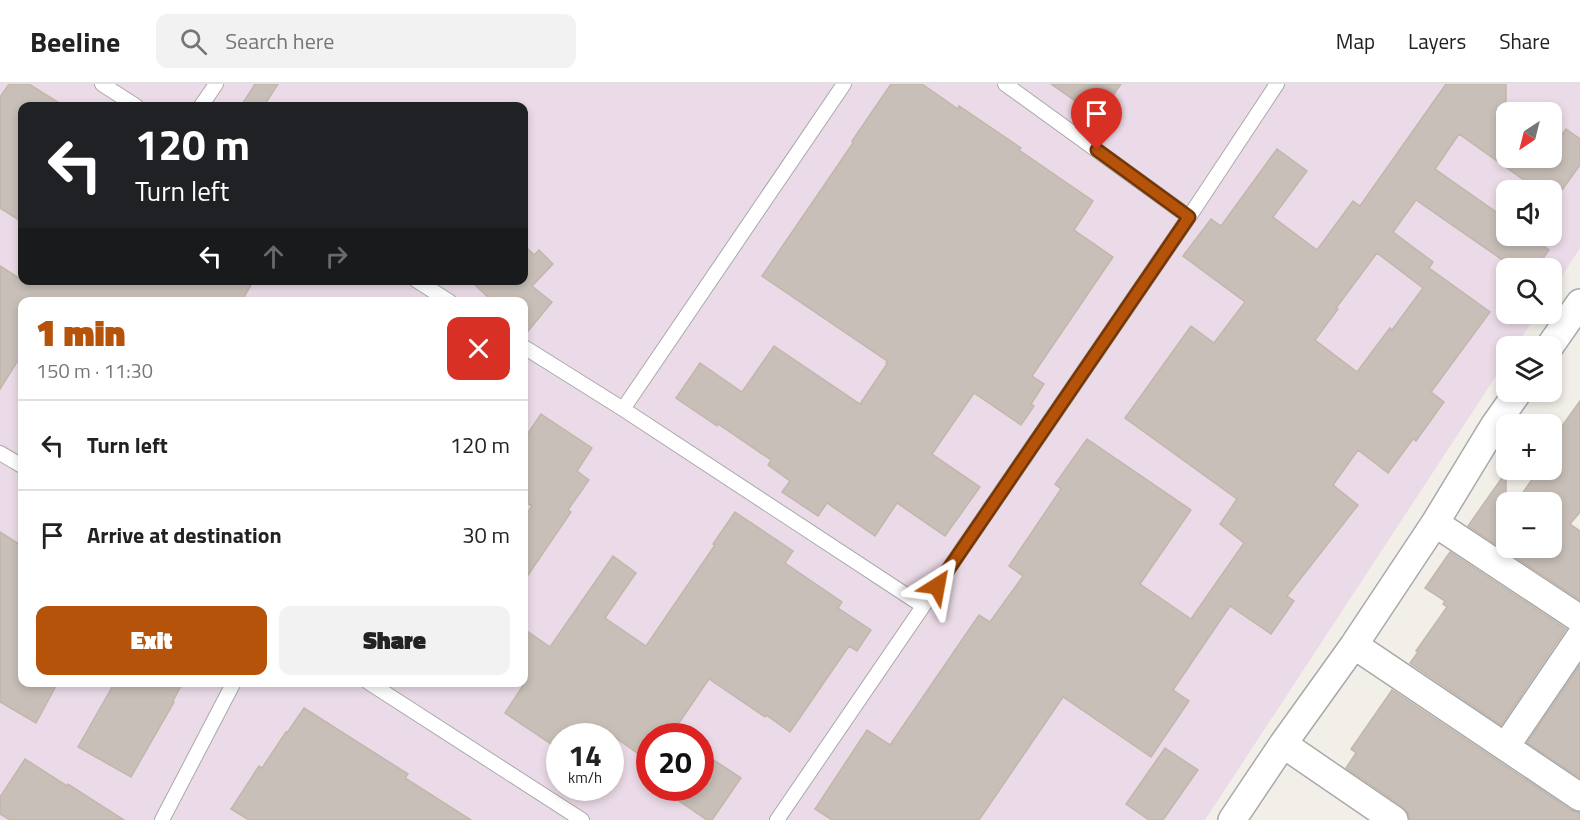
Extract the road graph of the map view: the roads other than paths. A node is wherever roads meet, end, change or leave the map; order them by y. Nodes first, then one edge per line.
1 (102, 84) edge
2 (216, 84) edge
3 (844, 84) edge
4 (1005, 84) edge
5 (1277, 84) edge
6 (130, 102) edge
7 (204, 102) edge
8 (1189, 217) junction
9 (424, 285) edge
10 (442, 297) edge
11 (1580, 303) edge
12 (1557, 336) edge
13 (528, 350) edge
14 (1511, 402) edge
15 (623, 409) junction
16 (0, 453) edge
17 (18, 464) edge
18 (1435, 523) junction
19 (923, 606) junction
20 (1580, 618) edge
21 (1580, 637) edge
22 (1354, 645) junction
23 (231, 687) edge
24 (376, 687) edge
25 (1283, 744) junction
26 (1506, 746) junction
27 (1580, 797) edge
28 (162, 820) edge
29 (582, 820) edge
30 (777, 820) edge
31 (1232, 820) edge
32 (1394, 820) edge

1 - 6 lane
2 - 7 lane
3 - 15 lane
4 - 8 lane
5 - 8 lane
8 - 19 lane
9 - 10 lane
11 - 12 street
13 - 15 lane
14 - 18 street
15 - 19 lane
16 - 17 lane
18 - 20 street
18 - 22 street
19 - 30 lane
21 - 26 street
22 - 25 street
22 - 26 street
23 - 28 lane
24 - 29 lane
25 - 31 street
25 - 32 street
26 - 27 street

